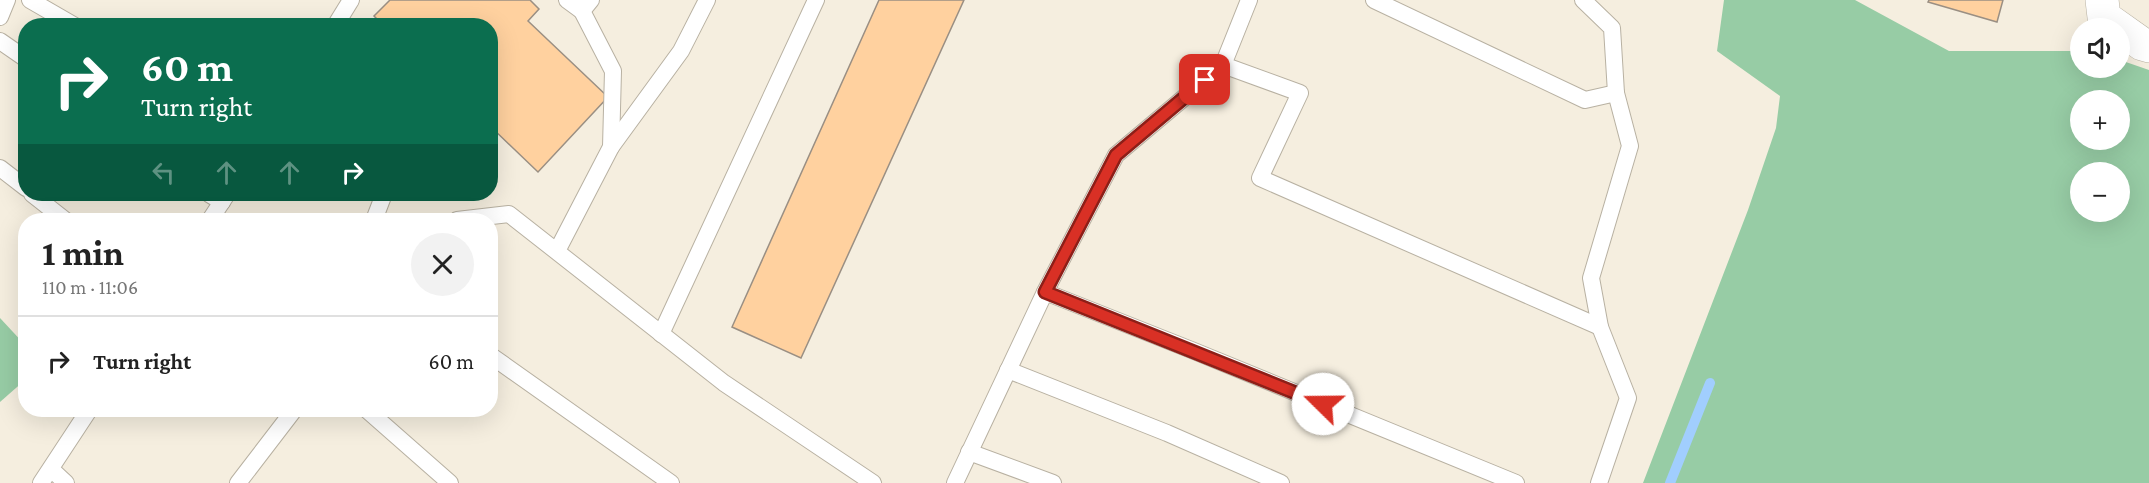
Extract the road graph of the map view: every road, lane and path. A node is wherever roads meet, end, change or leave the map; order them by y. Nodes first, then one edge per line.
1 (6, 0) edge
2 (30, 0) edge
3 (351, 0) edge
4 (567, 0) edge
5 (706, 0) edge
6 (816, 0) edge
7 (1249, 0) edge
8 (1374, 0) edge
9 (1583, 0) edge
10 (587, 5) edge
11 (2103, 9) edge
12 (0, 17) edge
13 (61, 18) edge
14 (340, 18) edge
15 (0, 41) edge
16 (2149, 46) edge
17 (18, 53) edge
18 (1223, 65) junction
19 (1616, 93) junction
20 (611, 147) junction
21 (0, 168) edge
22 (18, 182) edge
23 (41, 201) edge
24 (56, 213) edge
25 (498, 215) edge
26 (557, 251) junction
27 (1045, 292) junction
28 (1600, 327) junction
29 (662, 334) junction
30 (498, 361) edge
31 (1008, 370) junction
32 (84, 417) edge
33 (289, 417) edge
34 (375, 417) edge
35 (969, 452) junction
36 (46, 476) edge
37 (66, 483) edge
38 (238, 483) edge
39 (450, 483) edge
40 (671, 483) edge
41 (873, 483) edge
42 (955, 483) edge
43 (1053, 483) edge
44 (1281, 483) edge
45 (1516, 483) edge
46 (1599, 483) edge

1 - 12 lane
2 - 13 lane
3 - 14 lane
4 - 10 lane
5 - 20 lane
6 - 29 lane
7 - 18 lane
8 - 19 lane
9 - 19 lane
10 - 20 lane
11 - 16 street
15 - 17 lane
18 - 27 lane
18 - 28 lane
19 - 28 lane
20 - 26 lane
21 - 22 lane
23 - 24 lane
25 - 26 lane
26 - 29 lane
27 - 31 lane
27 - 45 lane
28 - 46 lane
29 - 41 lane
30 - 40 lane
31 - 35 lane
31 - 44 lane
32 - 36 lane
33 - 38 lane
34 - 39 lane
35 - 42 lane
35 - 43 lane
36 - 37 lane

